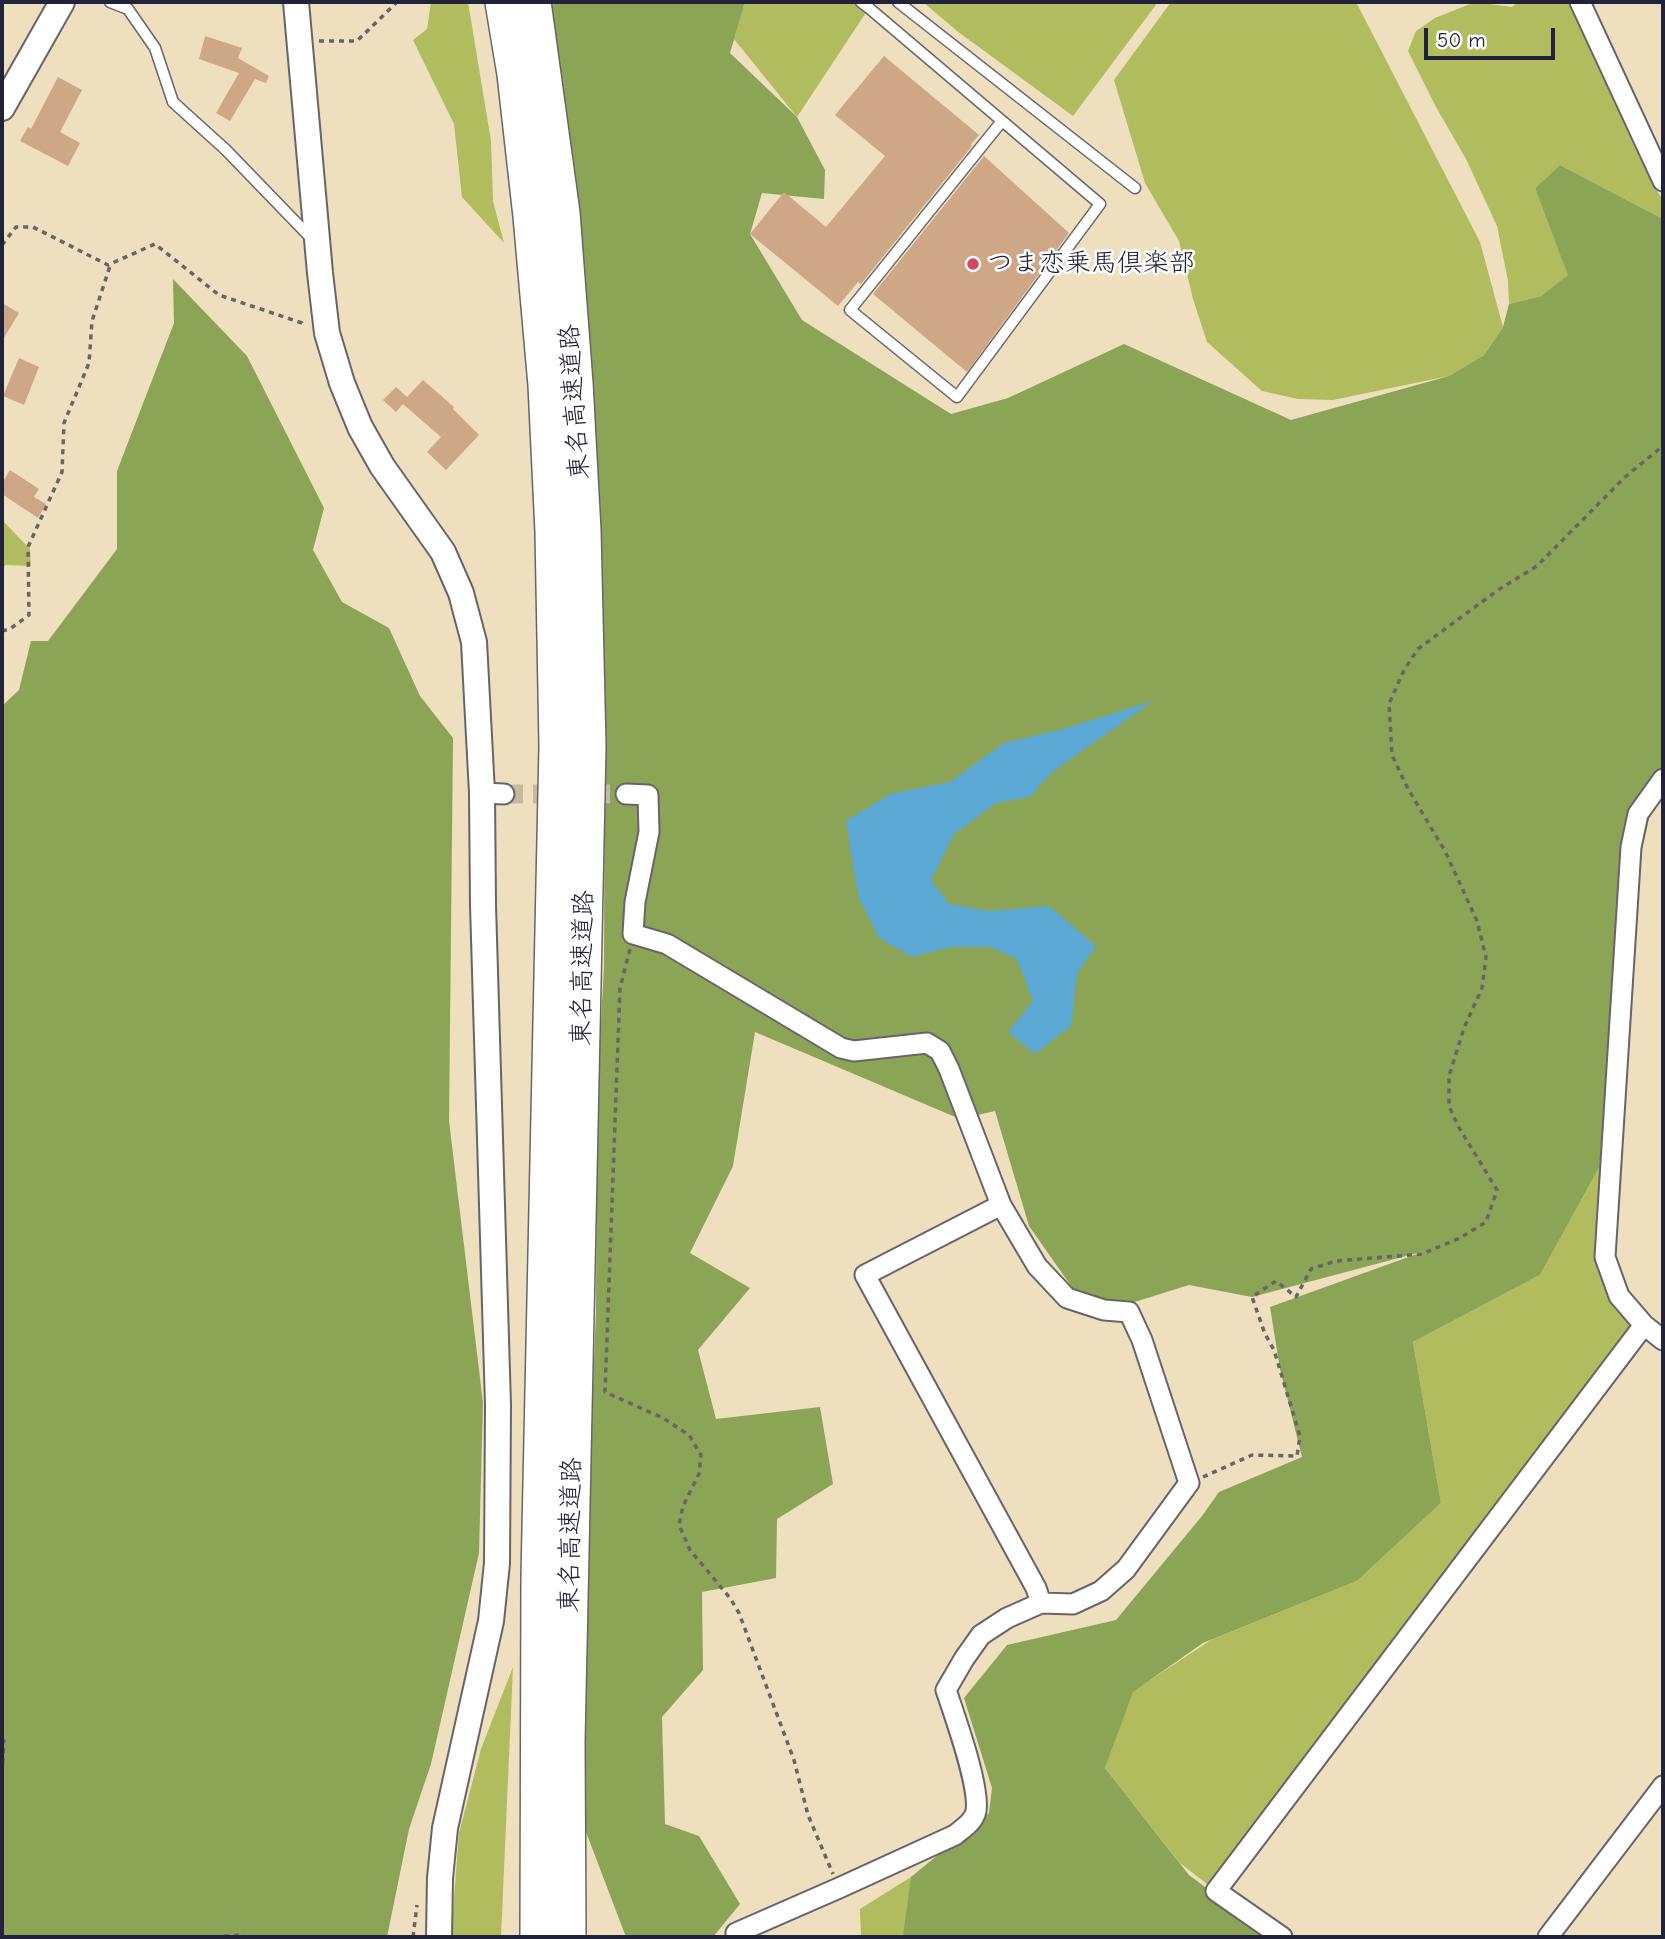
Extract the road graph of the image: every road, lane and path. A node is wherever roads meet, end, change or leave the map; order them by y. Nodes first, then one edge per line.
1 (62, 2) edge
2 (110, 2) edge
3 (296, 2) edge
4 (397, 2) edge
5 (503, 2) edge
6 (533, 2) edge
7 (861, 2) edge
8 (898, 2) edge
9 (1580, 2) edge
10 (300, 41) junction
11 (2, 108) edge
12 (1002, 121) junction
13 (1663, 181) edge
14 (1135, 188) dead end
15 (317, 244) junction
16 (2, 245) edge
17 (111, 263) junction
18 (309, 333) dead end
19 (1663, 446) edge
20 (2, 631) edge
21 (1663, 779) edge
22 (626, 794) tunnel mouth
23 (633, 934) junction
24 (1001, 1205) junction
25 (1644, 1325) junction
26 (1663, 1340) edge
27 (1189, 1483) junction
28 (1041, 1602) junction
29 (2, 1739) edge
30 (2, 1771) edge
31 (1663, 1786) edge
32 (839, 1888) junction
33 (736, 1933) dead end
34 (214, 1937) edge
35 (246, 1937) edge
36 (439, 1937) edge
37 (538, 1937) edge
38 (568, 1937) edge
39 (1282, 1937) edge
40 (1548, 1937) edge

1 - 11 street
2 - 15 lane
3 - 10 street
4 - 10 path
5 - 37 highway, 東名高速道路
6 - 38 highway, 東名高速道路
7 - 12 lane
8 - 14 lane
9 - 13 street
10 - 15 street
12 - 12 lane
15 - 36 street
16 - 17 path
17 - 18 path
17 - 20 path
19 - 27 path
21 - 25 street
22 - 23 street
23 - 24 street
23 - 32 path
24 - 27 street
24 - 28 street
25 - 26 street
25 - 39 street
27 - 28 street
28 - 32 street
29 - 30 path
31 - 40 street
32 - 33 street
34 - 35 path

